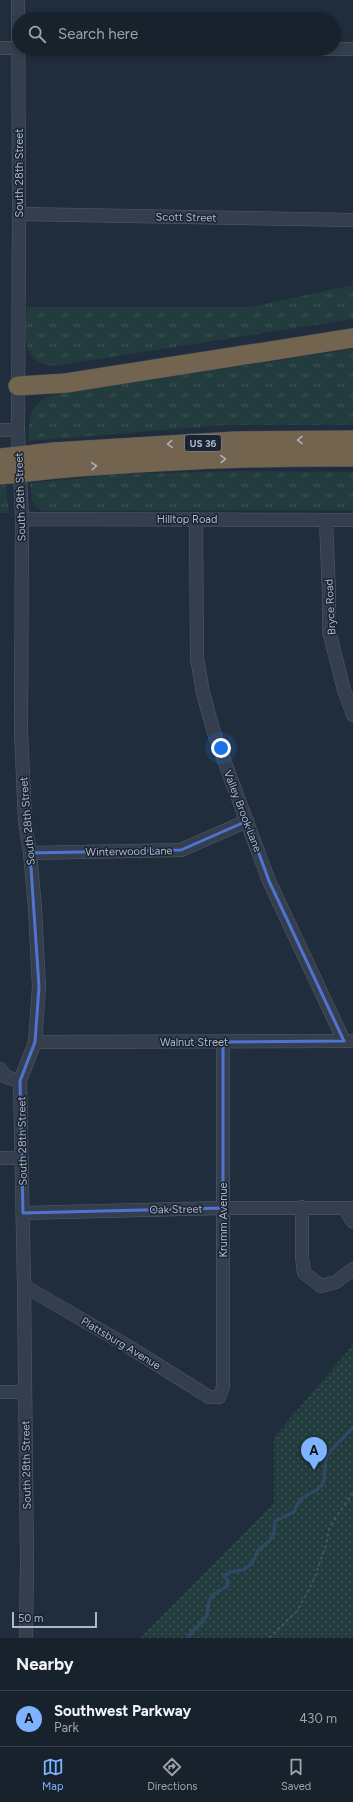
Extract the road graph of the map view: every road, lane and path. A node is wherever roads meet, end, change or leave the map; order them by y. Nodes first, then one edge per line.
1 (18, 0) edge
2 (18, 12) edge
3 (0, 48) edge
4 (12, 48) edge
5 (341, 49) edge
6 (353, 49) edge
7 (19, 56) edge
8 (19, 214) junction
9 (353, 220) edge
10 (353, 326) edge
11 (353, 338) edge
12 (18, 380) junction
13 (0, 430) edge
14 (18, 430) junction
15 (353, 439) edge
16 (329, 448) junction
17 (353, 457) edge
18 (0, 458) edge
19 (54, 461) junction
20 (353, 464) edge
21 (0, 475) edge
22 (22, 519) junction
23 (196, 519) junction
24 (326, 520) junction
25 (353, 520) edge
26 (353, 715) edge
27 (247, 822) junction
28 (30, 853) junction
29 (349, 1041) edge
30 (35, 1042) junction
31 (223, 1042) junction
32 (0, 1069) edge
33 (20, 1081) junction
34 (0, 1158) edge
35 (22, 1158) junction
36 (302, 1207) junction
37 (223, 1208) junction
38 (348, 1208) edge
39 (23, 1213) junction
40 (353, 1222) edge
41 (353, 1269) edge
42 (24, 1286) junction
43 (0, 1392) edge
44 (25, 1392) junction
45 (219, 1397) joint
46 (353, 1493) edge
47 (26, 1638) edge
48 (269, 1638) edge

1 - 2 street, South 28th Street
3 - 4 street
5 - 6 street
7 - 8 street, South 28th Street
8 - 9 street, Scott Street
8 - 12 street, South 28th Street
10 - 12 highway
11 - 12 highway
12 - 14 street, South 28th Street
13 - 14 street
14 - 22 street, South 28th Street
15 - 16 highway
16 - 17 highway, US 36
16 - 19 highway, US 36
16 - 20 highway
18 - 19 highway, US 36, bridge
19 - 21 highway, US 36, bridge
22 - 23 street, Hilltop Road
22 - 28 street, South 28th Street
23 - 24 street, Hilltop Road
23 - 27 street, Valley Brook Lane
24 - 25 street, Hilltop Road
24 - 26 street, Bryce Road
27 - 28 street, Winterwood Lane
27 - 29 street, Valley Brook Lane
28 - 30 street, South 28th Street
29 - 31 street, Walnut Street
30 - 31 street, Walnut Street
30 - 33 street, South 28th Street
31 - 37 street, Krumm Avenue
32 - 33 street
33 - 35 street, South 28th Street
34 - 35 street
35 - 39 street, South 28th Street
36 - 37 street, Oak Street
36 - 38 street, Oak Street
36 - 41 street
37 - 39 street, Oak Street
37 - 45 street, Krumm Avenue
38 - 40 street
39 - 42 street, South 28th Street
42 - 44 street, South 28th Street
42 - 45 street, Plattsburg Avenue
43 - 44 street
44 - 47 street, South 28th Street
46 - 48 path

